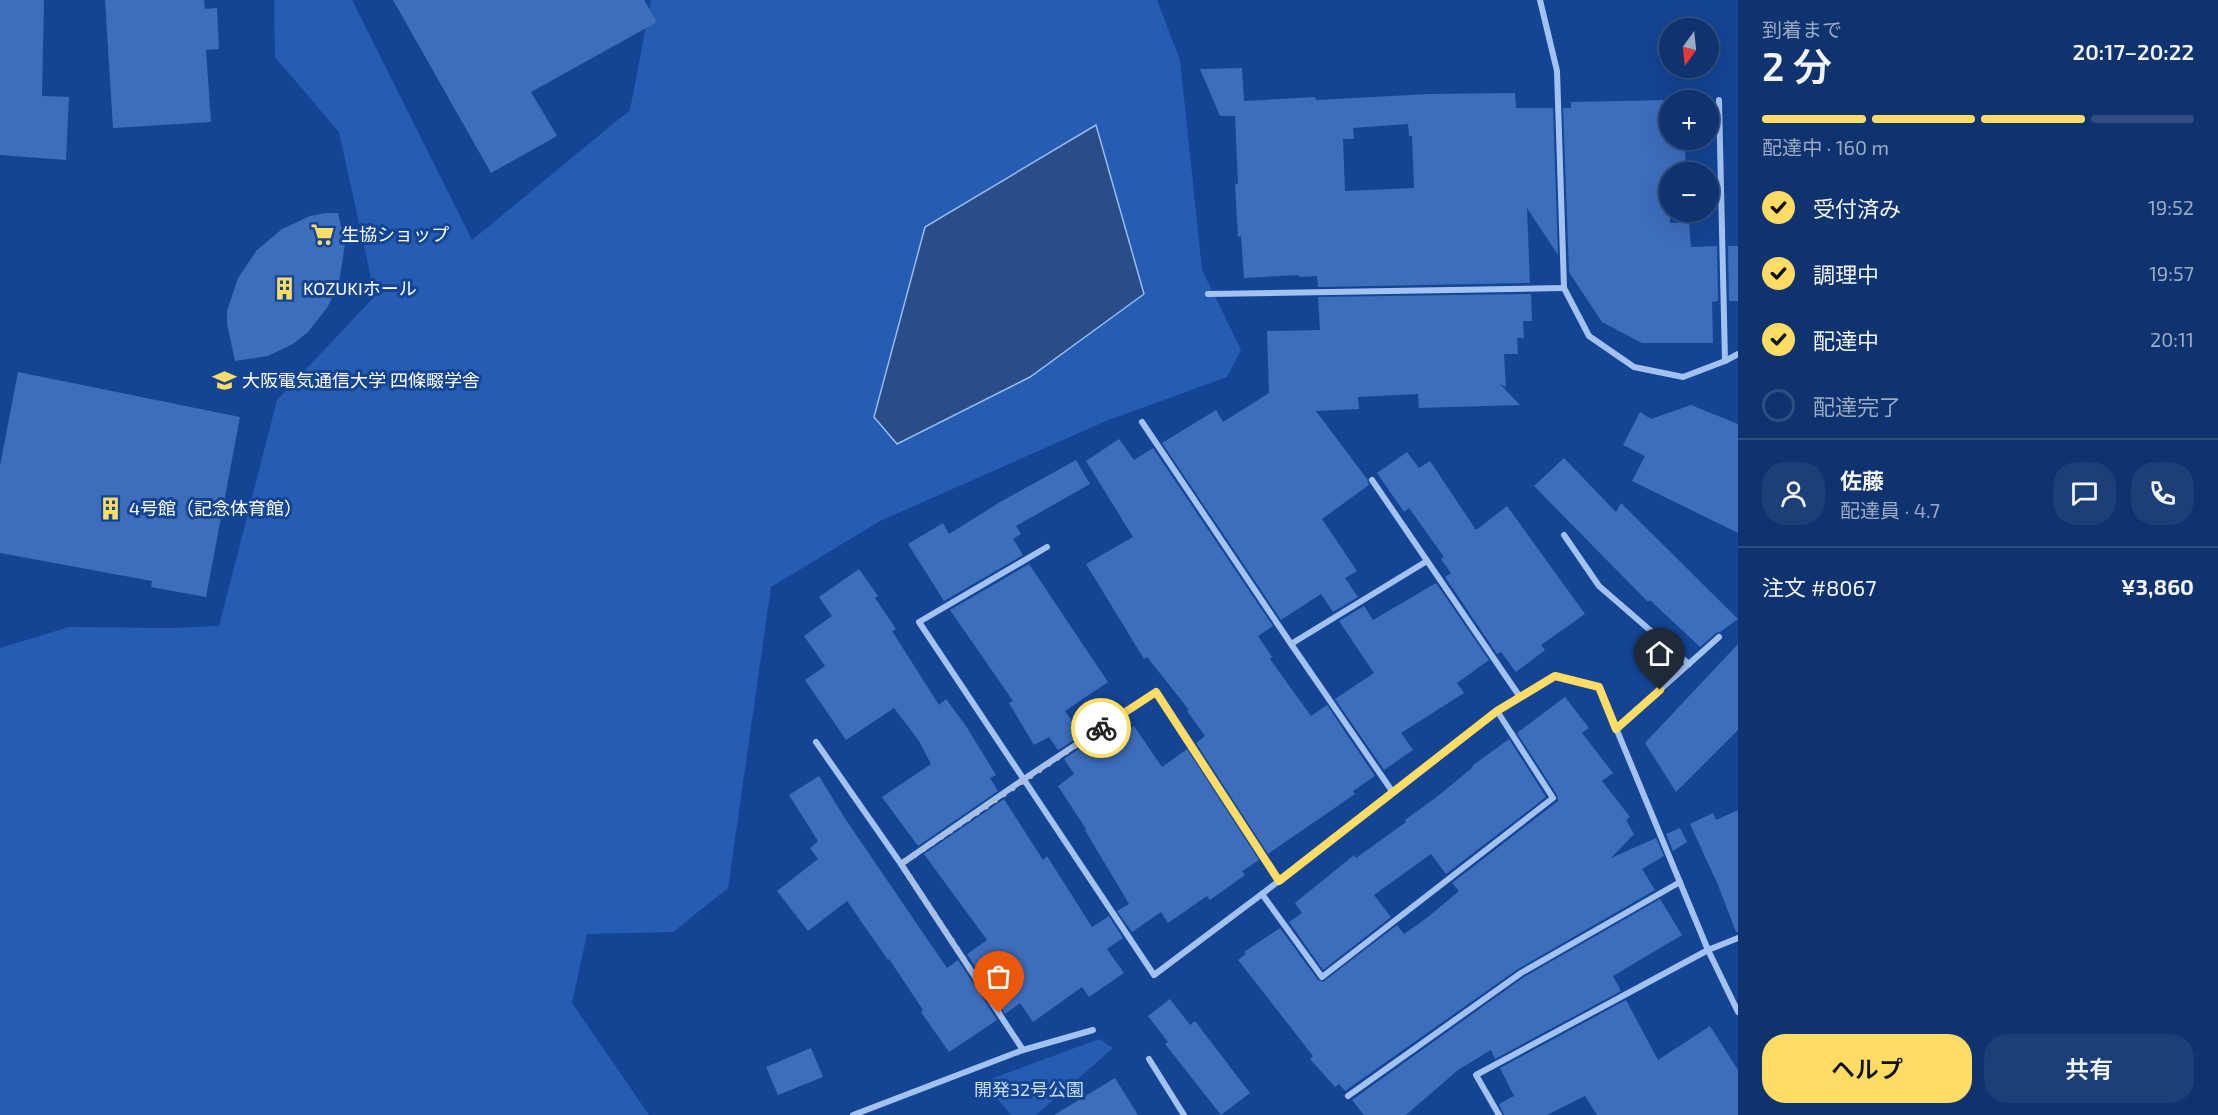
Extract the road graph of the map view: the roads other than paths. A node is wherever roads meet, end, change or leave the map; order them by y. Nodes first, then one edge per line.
1 (1540, 0) edge
2 (1719, 100) dead end
3 (1564, 288) junction
4 (1208, 294) dead end
5 (1738, 354) edge
6 (1725, 361) junction
7 (1143, 422) dead end
8 (1372, 480) dead end
9 (1564, 535) dead end
10 (1047, 547) dead end
11 (1427, 561) junction
12 (1719, 637) dead end
13 (1291, 644) junction
14 (1689, 664) junction
15 (1520, 697) junction
16 (1497, 711) junction
17 (1616, 729) junction
18 (816, 742) dead end
19 (1024, 779) junction
20 (1392, 791) junction
21 (901, 864) junction
22 (1279, 881) junction
23 (1680, 882) junction
24 (1262, 894) junction
25 (1738, 938) edge
26 (1708, 950) junction
27 (1738, 1012) edge
28 (1093, 1030) dead end
29 (1023, 1050) junction
30 (1149, 1059) dead end
31 (1348, 1096) dead end
32 (853, 1115) edge
33 (1185, 1115) edge
34 (1498, 1115) edge

1 - 3 street
2 - 6 street
3 - 4 street
3 - 6 street
5 - 6 street
7 - 13 street
8 - 11 street
9 - 14 street
10 - 19 street
11 - 13 street
11 - 15 street
12 - 14 street
13 - 20 street
14 - 17 street
15 - 16 street
15 - 17 street
16 - 20 street
16 - 24 street
17 - 23 street
18 - 21 street
19 - 21 street
19 - 22 street
19 - 24 street
20 - 22 street
21 - 29 street
22 - 24 street
23 - 26 street
23 - 31 street
25 - 26 street
26 - 27 street
26 - 34 street
28 - 29 street
29 - 32 street
30 - 33 street

